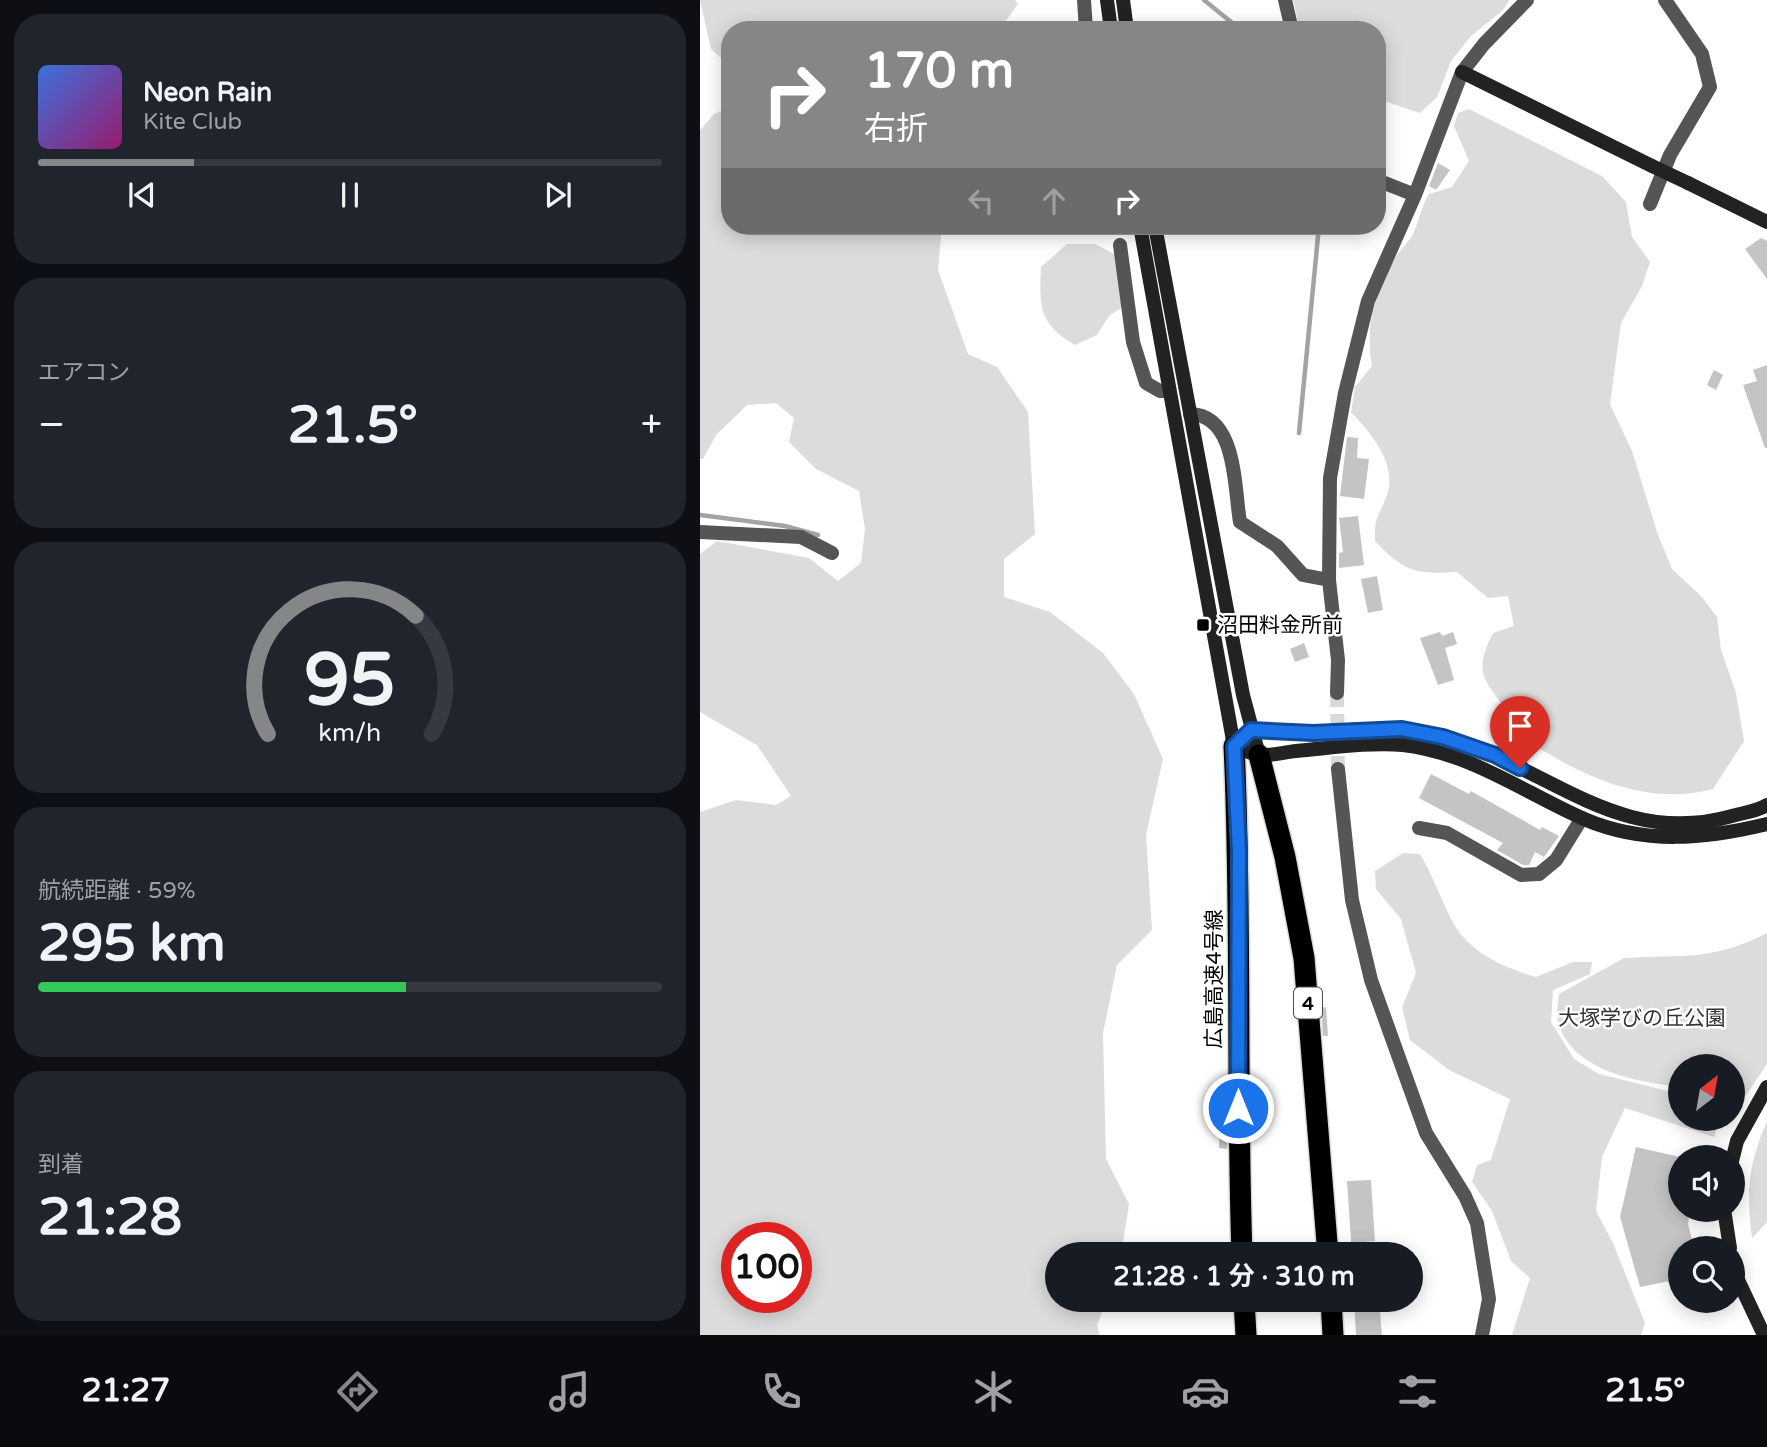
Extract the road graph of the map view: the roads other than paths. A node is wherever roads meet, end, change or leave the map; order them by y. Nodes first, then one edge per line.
1 (1084, 0) edge
2 (1107, 0) edge
3 (1123, 0) edge
4 (1285, 0) edge
5 (1527, 0) edge
6 (1665, 0) edge
7 (1085, 21) edge
8 (1110, 21) edge
9 (1126, 21) edge
10 (1290, 21) edge
11 (1462, 72) junction
12 (1386, 184) edge
13 (1415, 195) junction
14 (1650, 204) dead end
15 (1767, 222) edge
16 (1142, 235) edge
17 (1157, 235) edge
18 (1119, 245) dead end
19 (1168, 391) junction
20 (1190, 414) junction
21 (700, 531) edge
22 (832, 553) dead end
23 (1329, 580) junction
24 (1337, 693) tunnel mouth
25 (1251, 730) junction
26 (1234, 746) junction
27 (1259, 755) junction
28 (1338, 769) tunnel mouth
29 (1767, 805) edge
30 (1582, 818) junction
31 (1767, 824) edge
32 (1419, 828) dead end
33 (1767, 1087) edge
34 (1736, 1145) edge
35 (1241, 1242) edge
36 (1327, 1242) edge
37 (1745, 1295) edge
38 (1245, 1312) edge
39 (1332, 1312) edge
40 (1246, 1335) edge
41 (1333, 1335) edge
42 (1482, 1335) edge
43 (1764, 1335) edge

1 - 7 street
2 - 8 street
3 - 9 street
4 - 10 street
5 - 11 street
6 - 14 street
11 - 13 street
11 - 15 street, bridge
12 - 13 street
13 - 23 street
16 - 19 street
17 - 20 street
18 - 19 street
19 - 26 street
20 - 23 street
20 - 25 street
21 - 22 street
23 - 24 street
25 - 26 street
25 - 27 street
25 - 29 street
26 - 27 street
26 - 35 highway, 広島高速4号線
27 - 30 street
27 - 36 highway, 4
28 - 42 street
30 - 31 street
30 - 32 street
33 - 34 street
37 - 43 street
38 - 40 highway
39 - 41 highway

